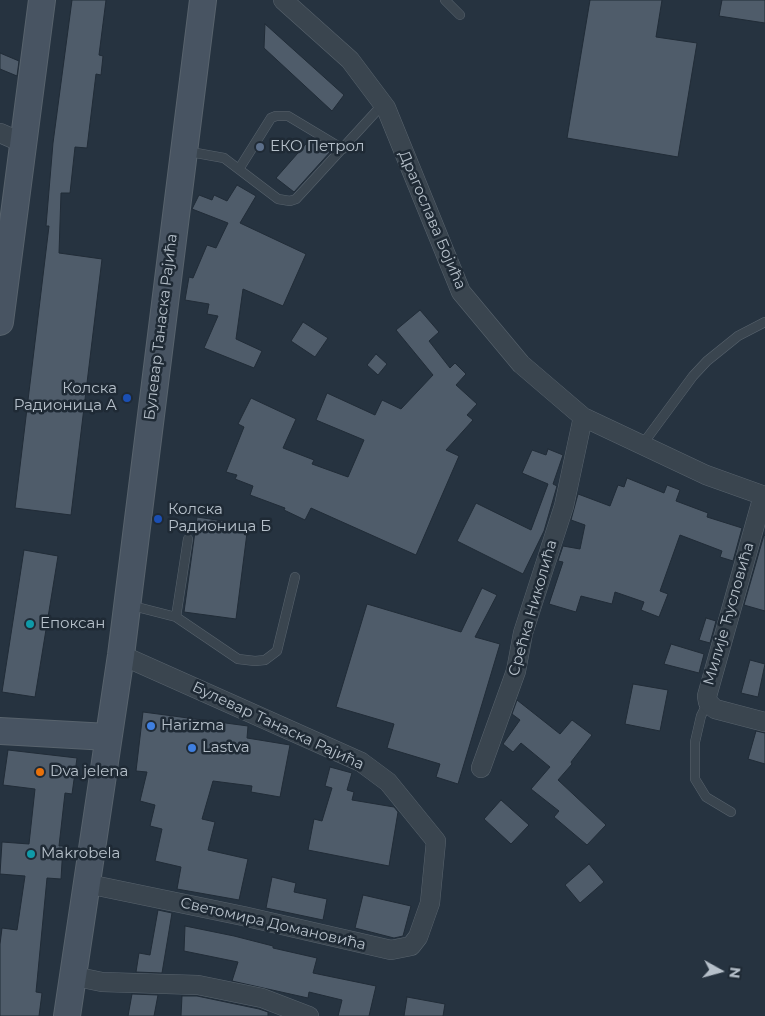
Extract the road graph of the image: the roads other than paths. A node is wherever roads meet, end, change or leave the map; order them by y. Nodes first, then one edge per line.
1 (42, 0) edge
2 (203, 0) edge
3 (283, 0) edge
4 (445, 0) edge
5 (460, 15) dead end
6 (383, 104) junction
7 (12, 138) edge
8 (343, 149) junction
9 (184, 151) junction
10 (239, 169) junction
11 (2, 295) edge
12 (0, 322) edge
13 (765, 322) edge
14 (584, 417) junction
15 (642, 445) junction
16 (764, 496) edge
17 (188, 540) dead end
18 (296, 577) dead end
19 (127, 605) junction
20 (176, 617) junction
21 (121, 655) junction
22 (708, 702) junction
23 (765, 722) edge
24 (0, 731) edge
25 (108, 737) junction
26 (481, 768) dead end
27 (731, 812) dead end
28 (88, 884) junction
29 (430, 903) joint
30 (73, 976) junction
31 (67, 1016) edge
32 (309, 1016) edge

1 - 7 main road
2 - 9 main road, Булевар Танаска Рајића
3 - 6 street, Драгослава Бојића
4 - 5 lane
6 - 8 lane
6 - 14 street, Драгослава Бојића
7 - 11 main road
8 - 10 lane
8 - 10 lane
9 - 10 lane
9 - 19 main road, Булевар Танаска Рајића
11 - 12 main road
13 - 15 lane
14 - 15 street, Драгослава Бојића
14 - 26 street, Срећка Николића
15 - 16 street, Драгослава Бојића
16 - 22 street, Милије Ћусловића
17 - 20 lane
18 - 20 lane
19 - 20 lane
19 - 21 main road, Булевар Танаска Рајића
21 - 25 main road, Булевар Танаска Рајића
21 - 29 street, Булевар Танаска Рајића
22 - 23 street, Милије Ћусловића
22 - 27 lane
24 - 25 main road
25 - 28 main road, Булевар Танаска Рајића
28 - 29 street, Светомира Домановића
28 - 30 main road, Булевар Танаска Рајића
30 - 31 main road, Булевар Танаска Рајића
30 - 32 street

